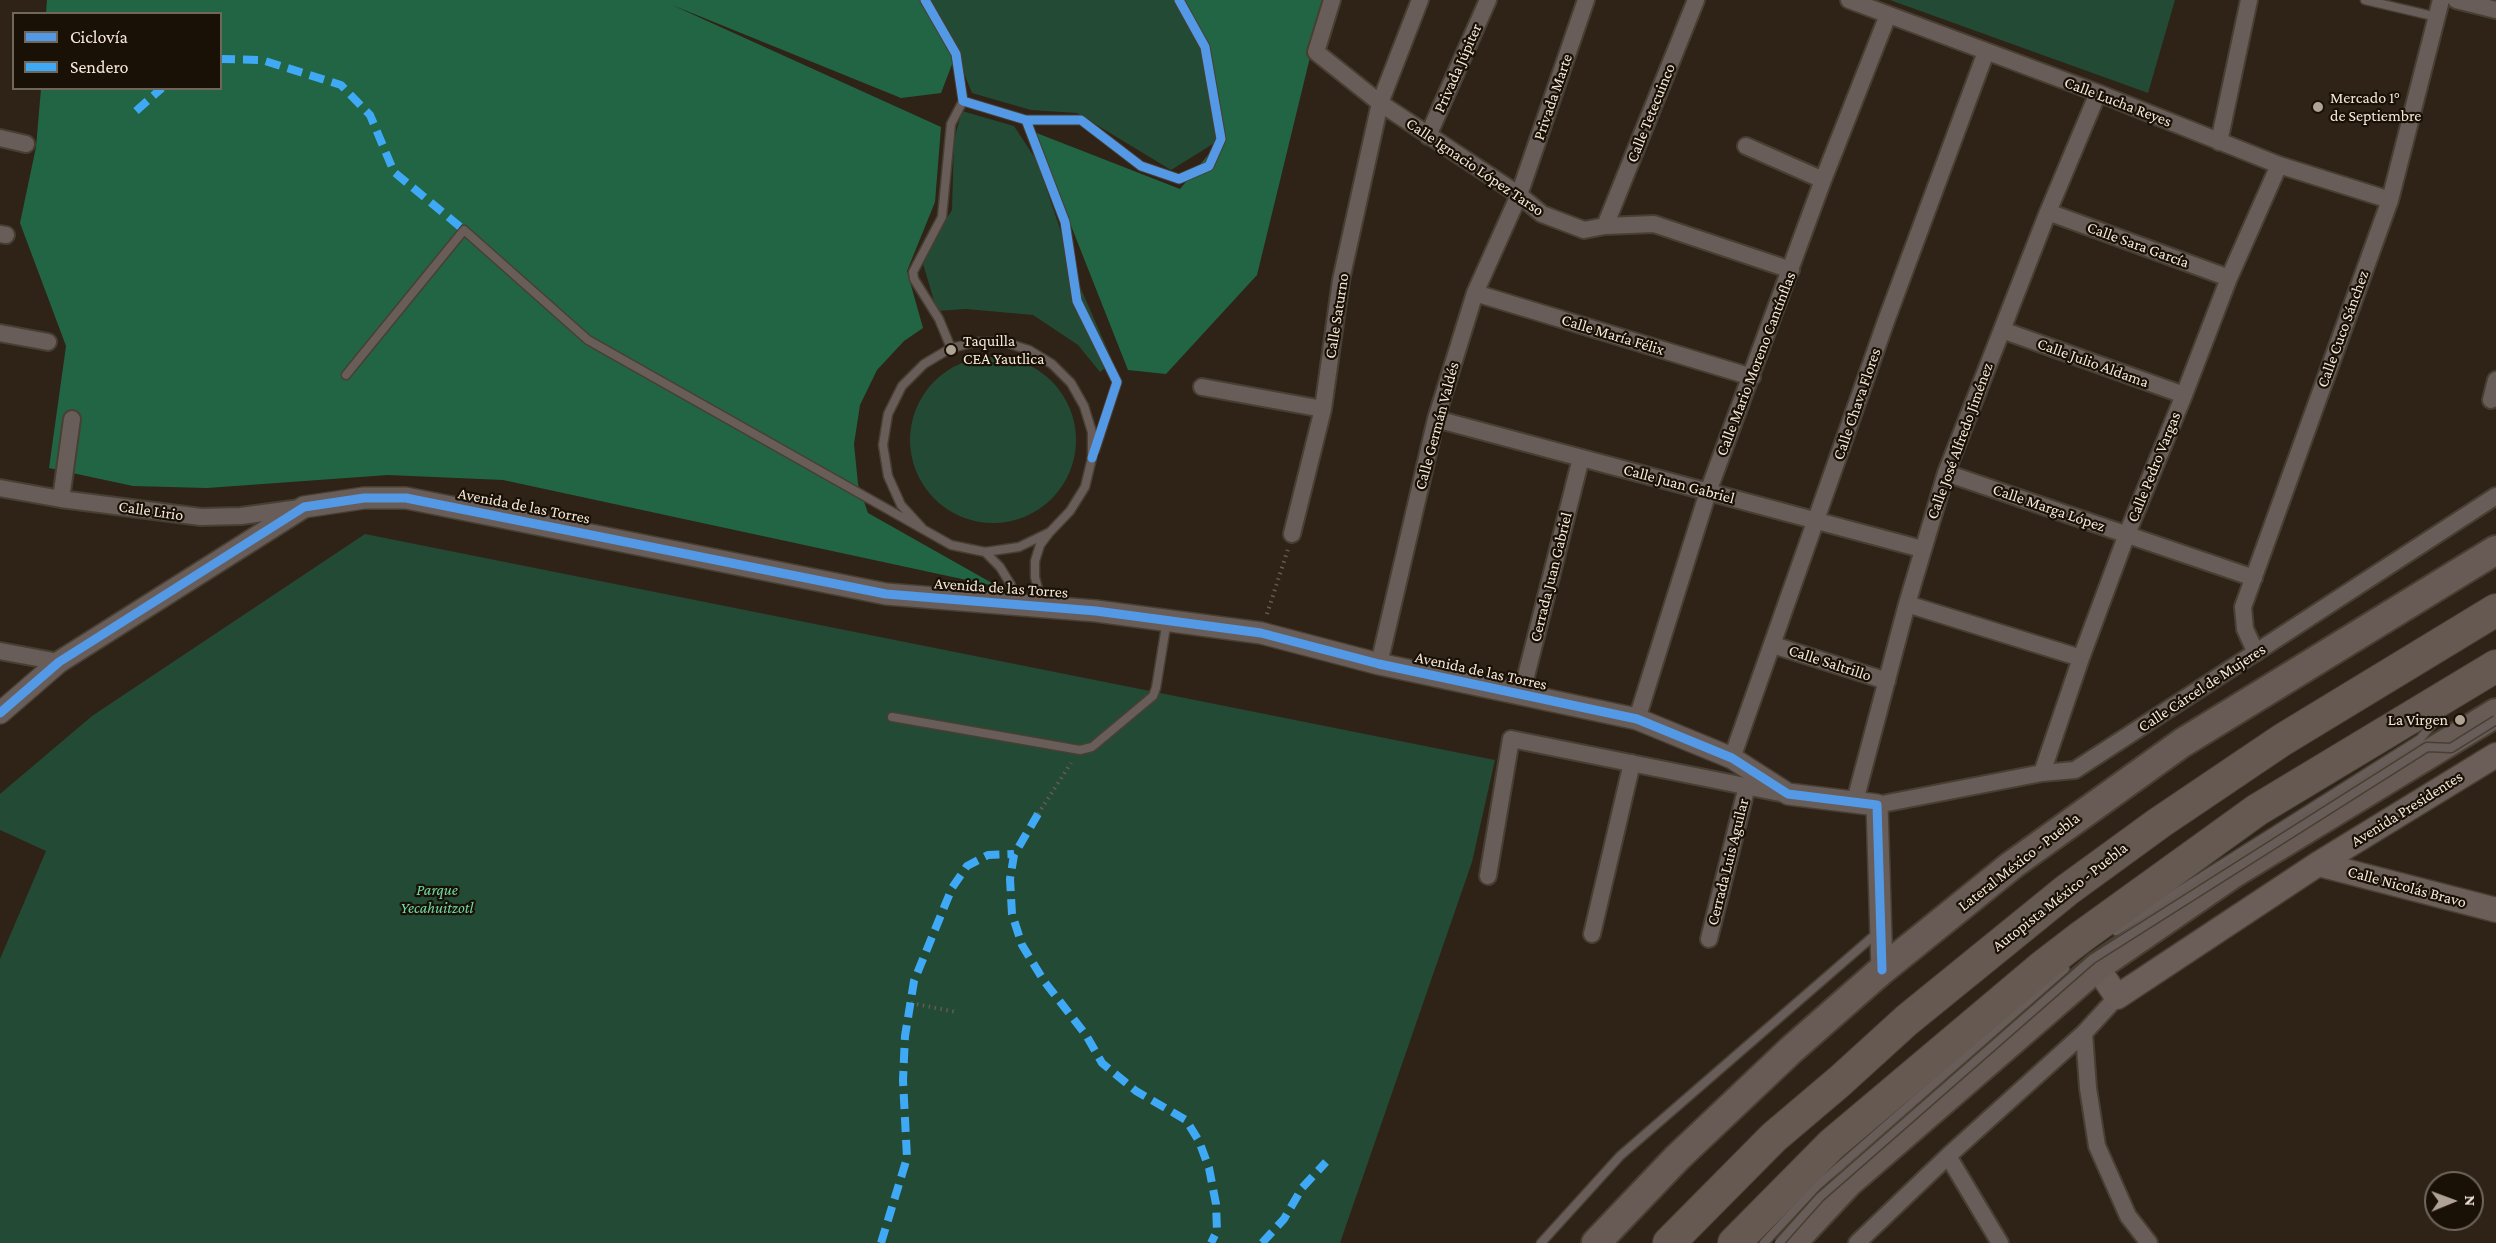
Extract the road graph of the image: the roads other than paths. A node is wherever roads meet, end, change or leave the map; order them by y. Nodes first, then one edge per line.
1 (925, 0) edge
2 (1179, 0) edge
3 (1332, 0) edge
4 (1420, 0) edge
5 (1488, 0) edge
6 (1586, 0) edge
7 (1696, 0) edge
8 (1849, 0) edge
9 (2249, 0) edge
10 (2364, 0) edge
11 (2441, 0) edge
12 (2456, 0) edge
13 (2496, 10) edge
14 (1888, 15) junction
15 (2437, 17) junction
16 (1986, 52) junction
17 (2098, 93) junction
18 (963, 101) junction
19 (1380, 103) junction
20 (1026, 120) junction
21 (1428, 136) junction
22 (0, 138) edge
23 (2219, 142) junction
24 (26, 144) dead end
25 (1746, 146) dead end
26 (2278, 165) junction
27 (1823, 180) junction
28 (1519, 195) junction
29 (2390, 200) junction
30 (2048, 212) junction
31 (1605, 226) junction
32 (1791, 270) junction
33 (2229, 278) junction
34 (1474, 293) junction
35 (2002, 330) junction
36 (0, 333) edge
37 (48, 342) dead end
38 (951, 348) junction
39 (346, 375) dead end
40 (1752, 377) junction
41 (2496, 380) edge
42 (1202, 387) dead end
43 (2184, 395) junction
44 (2491, 400) dead end
45 (1323, 410) junction
46 (72, 419) dead end
47 (1436, 419) junction
48 (1581, 458) junction
49 (1092, 459) junction
50 (1946, 473) junction
51 (0, 488) edge
52 (1708, 492) junction
53 (2496, 496) edge
54 (61, 499) junction
55 (2496, 505) edge
56 (304, 507) junction
57 (2457, 519) junction
58 (1817, 521) junction
59 (922, 528) junction
60 (1050, 532) junction
61 (1292, 534) road end
62 (2127, 534) junction
63 (1922, 549) junction
64 (2496, 550) edge
65 (985, 552) junction
66 (2254, 578) junction
67 (1907, 604) junction
68 (1015, 605) junction
69 (1047, 607) junction
70 (2496, 610) edge
71 (1167, 620) junction
72 (1773, 645) junction
73 (0, 651) edge
74 (2256, 653) junction
75 (2081, 658) junction
76 (59, 662) junction
77 (1379, 664) junction
78 (2496, 666) edge
79 (1887, 681) junction
80 (1521, 696) junction
81 (2448, 710) dead end
82 (0, 713) edge
83 (2496, 713) edge
84 (892, 717) dead end
85 (1637, 719) junction
86 (2496, 720) edge
87 (2496, 755) edge
88 (1732, 758) junction
89 (1632, 763) junction
90 (2042, 772) junction
91 (1747, 786) junction
92 (1788, 794) junction
93 (1855, 801) junction
94 (1877, 805) junction
95 (2318, 864) junction
96 (1488, 876) dead end
97 (2496, 910) edge
98 (1886, 927) junction
99 (1592, 934) dead end
100 (2109, 934) dead end
101 (1709, 939) dead end
102 (1904, 952) junction
103 (2085, 964) junction
104 (1882, 970) junction
105 (2117, 997) junction
106 (2084, 1032) junction
107 (1948, 1156) junction
108 (1541, 1243) edge
109 (1596, 1243) edge
110 (1669, 1243) edge
111 (1734, 1243) edge
112 (1764, 1243) edge
113 (1779, 1243) edge
114 (1792, 1243) edge
115 (1857, 1243) edge
116 (2000, 1243) edge
117 (2149, 1243) edge

1 - 18 lane
2 - 20 lane
3 - 19 street, Calle Ignacio López Tarso
4 - 19 street, Calle Saturno
5 - 21 street, Privada Júpiter
6 - 28 street, Privada Marte
7 - 31 street, Calle Tetecuinco
8 - 14 street, Calle Lucha Reyes
9 - 23 street
10 - 15 lane
11 - 15 street, Calle Cuco Sánchez
12 - 13 street
14 - 16 street, Calle Lucha Reyes
14 - 27 street, Calle Mario Moreno Cantínflas
15 - 29 street, Calle Cuco Sánchez
16 - 17 street, Calle Lucha Reyes
16 - 58 street, Calle Chava Flores
17 - 23 street, Calle Lucha Reyes
17 - 30 street, Calle José Alfredo Jiménez
18 - 20 lane
18 - 38 lane
19 - 21 street, Calle Ignacio López Tarso
19 - 45 street, Calle Saturno
20 - 49 lane
21 - 28 street, Calle Ignacio López Tarso
22 - 24 street
23 - 26 street, Calle Lucha Reyes
25 - 27 street
26 - 29 street, Calle Lucha Reyes
26 - 33 street, Calle Pedro Vargas
27 - 32 street, Calle Mario Moreno Cantínflas
28 - 31 street, Calle Ignacio López Tarso
28 - 34 street, Calle Germán Valdés
29 - 66 street, Calle Cuco Sánchez
30 - 33 street, Calle Sara García
30 - 35 street, Calle José Alfredo Jiménez
31 - 32 street, Calle Ignacio López Tarso
32 - 40 street, Calle Mario Moreno Cantínflas
33 - 43 street, Calle Pedro Vargas
34 - 40 street, Calle María Félix
34 - 47 street, Calle Germán Valdés
35 - 43 street, Calle Julio Aldama
35 - 50 street, Calle José Alfredo Jiménez
36 - 37 street
38 - 49 lane
38 - 59 lane
39 - 59 lane
40 - 52 street, Calle Mario Moreno Cantínflas
41 - 44 street
42 - 45 street
43 - 62 street, Calle Pedro Vargas
45 - 61 street, Calle Saturno
46 - 54 street
47 - 48 street, Calle Juan Gabriel
47 - 77 street, Calle Germán Valdés
48 - 52 street, Calle Juan Gabriel
48 - 80 street, Cerrada Juan Gabriel
49 - 60 lane
50 - 62 street, Calle Marga López
50 - 63 street, Calle José Alfredo Jiménez
51 - 54 street, Calle Lirio
52 - 58 street, Calle Juan Gabriel
52 - 85 street, Calle Mario Moreno Cantínflas
53 - 57 street, Calle Cárcel de Mujeres
54 - 56 street, Calle Lirio
55 - 57 street
56 - 68 street, Avenida de las Torres
56 - 76 street, Avenida de las Torres
57 - 74 street, Calle Cárcel de Mujeres
58 - 63 street, Calle Juan Gabriel
58 - 72 street, Calle Chava Flores
59 - 65 lane
60 - 65 lane
60 - 69 lane
62 - 66 street, Calle Marga López
62 - 75 street, Calle Pedro Vargas
63 - 67 street, Calle José Alfredo Jiménez
64 - 102 highway, Lateral México - Puebla
65 - 68 lane
66 - 74 street, Calle Cuco Sánchez
67 - 75 street
67 - 79 street, Calle José Alfredo Jiménez
68 - 69 street, Avenida de las Torres
69 - 71 street, Avenida de las Torres
70 - 110 highway, Autopista México - Puebla
71 - 77 street, Avenida de las Torres
71 - 84 lane
72 - 79 street, Calle Saltrillo
72 - 88 street, Calle Chava Flores
73 - 76 street
74 - 90 street, Calle Cárcel de Mujeres
75 - 90 street, Calle Pedro Vargas
76 - 82 street, Avenida de las Torres
77 - 80 street, Avenida de las Torres
78 - 111 highway
79 - 93 street, Calle José Alfredo Jiménez
80 - 85 street, Avenida de las Torres
81 - 100 lane
83 - 103 highway
85 - 88 street, Avenida de las Torres
86 - 113 lane, bridge
87 - 95 main road, Avenida Presidentes
88 - 92 street, Avenida de las Torres
89 - 91 street, Avenida de las Torres
89 - 96 street, Avenida de las Torres
89 - 99 street
90 - 94 street, Calle Cárcel de Mujeres
91 - 92 street, Avenida de las Torres
91 - 101 street, Cerrada Luis Aguilar
92 - 93 street, Avenida de las Torres
93 - 94 street, Avenida de las Torres
94 - 98 street
95 - 97 main road, Calle Nicolás Bravo
95 - 105 main road, Avenida Presidentes
98 - 102 street
98 - 104 street
98 - 108 lane
102 - 104 highway, Lateral México - Puebla
103 - 105 main road
103 - 112 lane
103 - 114 highway
104 - 109 highway, Lateral México - Puebla
105 - 106 street
106 - 107 street
106 - 117 street
107 - 115 street
107 - 116 street

